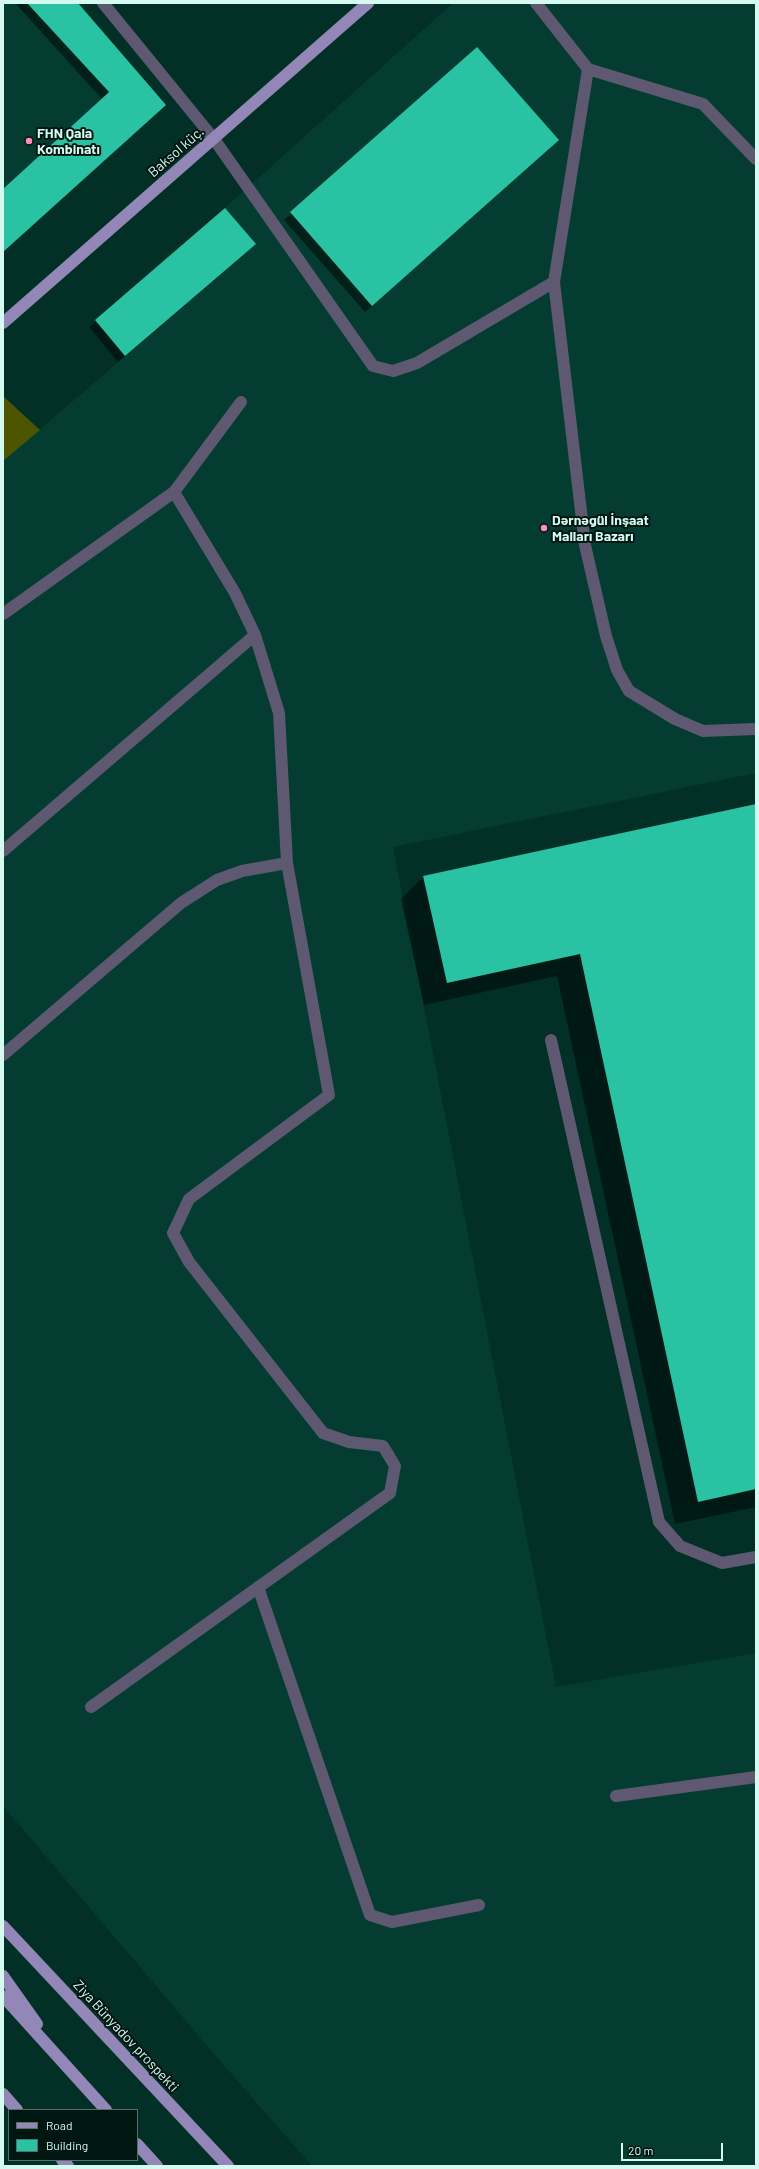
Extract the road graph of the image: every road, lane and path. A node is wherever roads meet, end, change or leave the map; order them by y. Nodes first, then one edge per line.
1 (104, 3) edge
2 (368, 3) edge
3 (536, 3) edge
4 (588, 69) junction
5 (214, 139) junction
6 (756, 159) edge
7 (554, 282) junction
8 (3, 323) edge
9 (241, 402) dead end
10 (174, 492) junction
11 (3, 614) edge
12 (255, 635) junction
13 (756, 730) edge
14 (3, 851) edge
15 (287, 863) junction
16 (551, 1040) dead end
17 (3, 1055) edge
18 (756, 1557) edge
19 (258, 1588) junction
20 (91, 1707) dead end
21 (756, 1777) edge
22 (616, 1796) dead end
23 (479, 1905) dead end
24 (3, 1926) edge
25 (3, 1976) edge
26 (3, 1996) edge
27 (72, 2072) junction
28 (3, 2094) edge
29 (3, 2102) edge
30 (14, 2109) edge
31 (15, 2109) edge
32 (105, 2109) edge
33 (138, 2145) edge
34 (157, 2166) edge
35 (228, 2166) edge

1 - 5 lane
2 - 5 main road, Baksol küç.
3 - 4 lane
4 - 6 lane
4 - 7 lane
5 - 7 lane
5 - 8 main road, Baksol küç.
7 - 13 lane
9 - 10 lane
10 - 11 lane
10 - 12 lane
12 - 14 lane
12 - 15 lane
15 - 17 lane
15 - 19 lane
16 - 18 lane
19 - 20 lane
19 - 23 lane
21 - 22 lane
24 - 35 main road, Ziya Bünyadov prospekti
25 - 27 main road
26 - 27 main road
27 - 32 main road
28 - 31 main road
29 - 30 main road
33 - 34 main road

